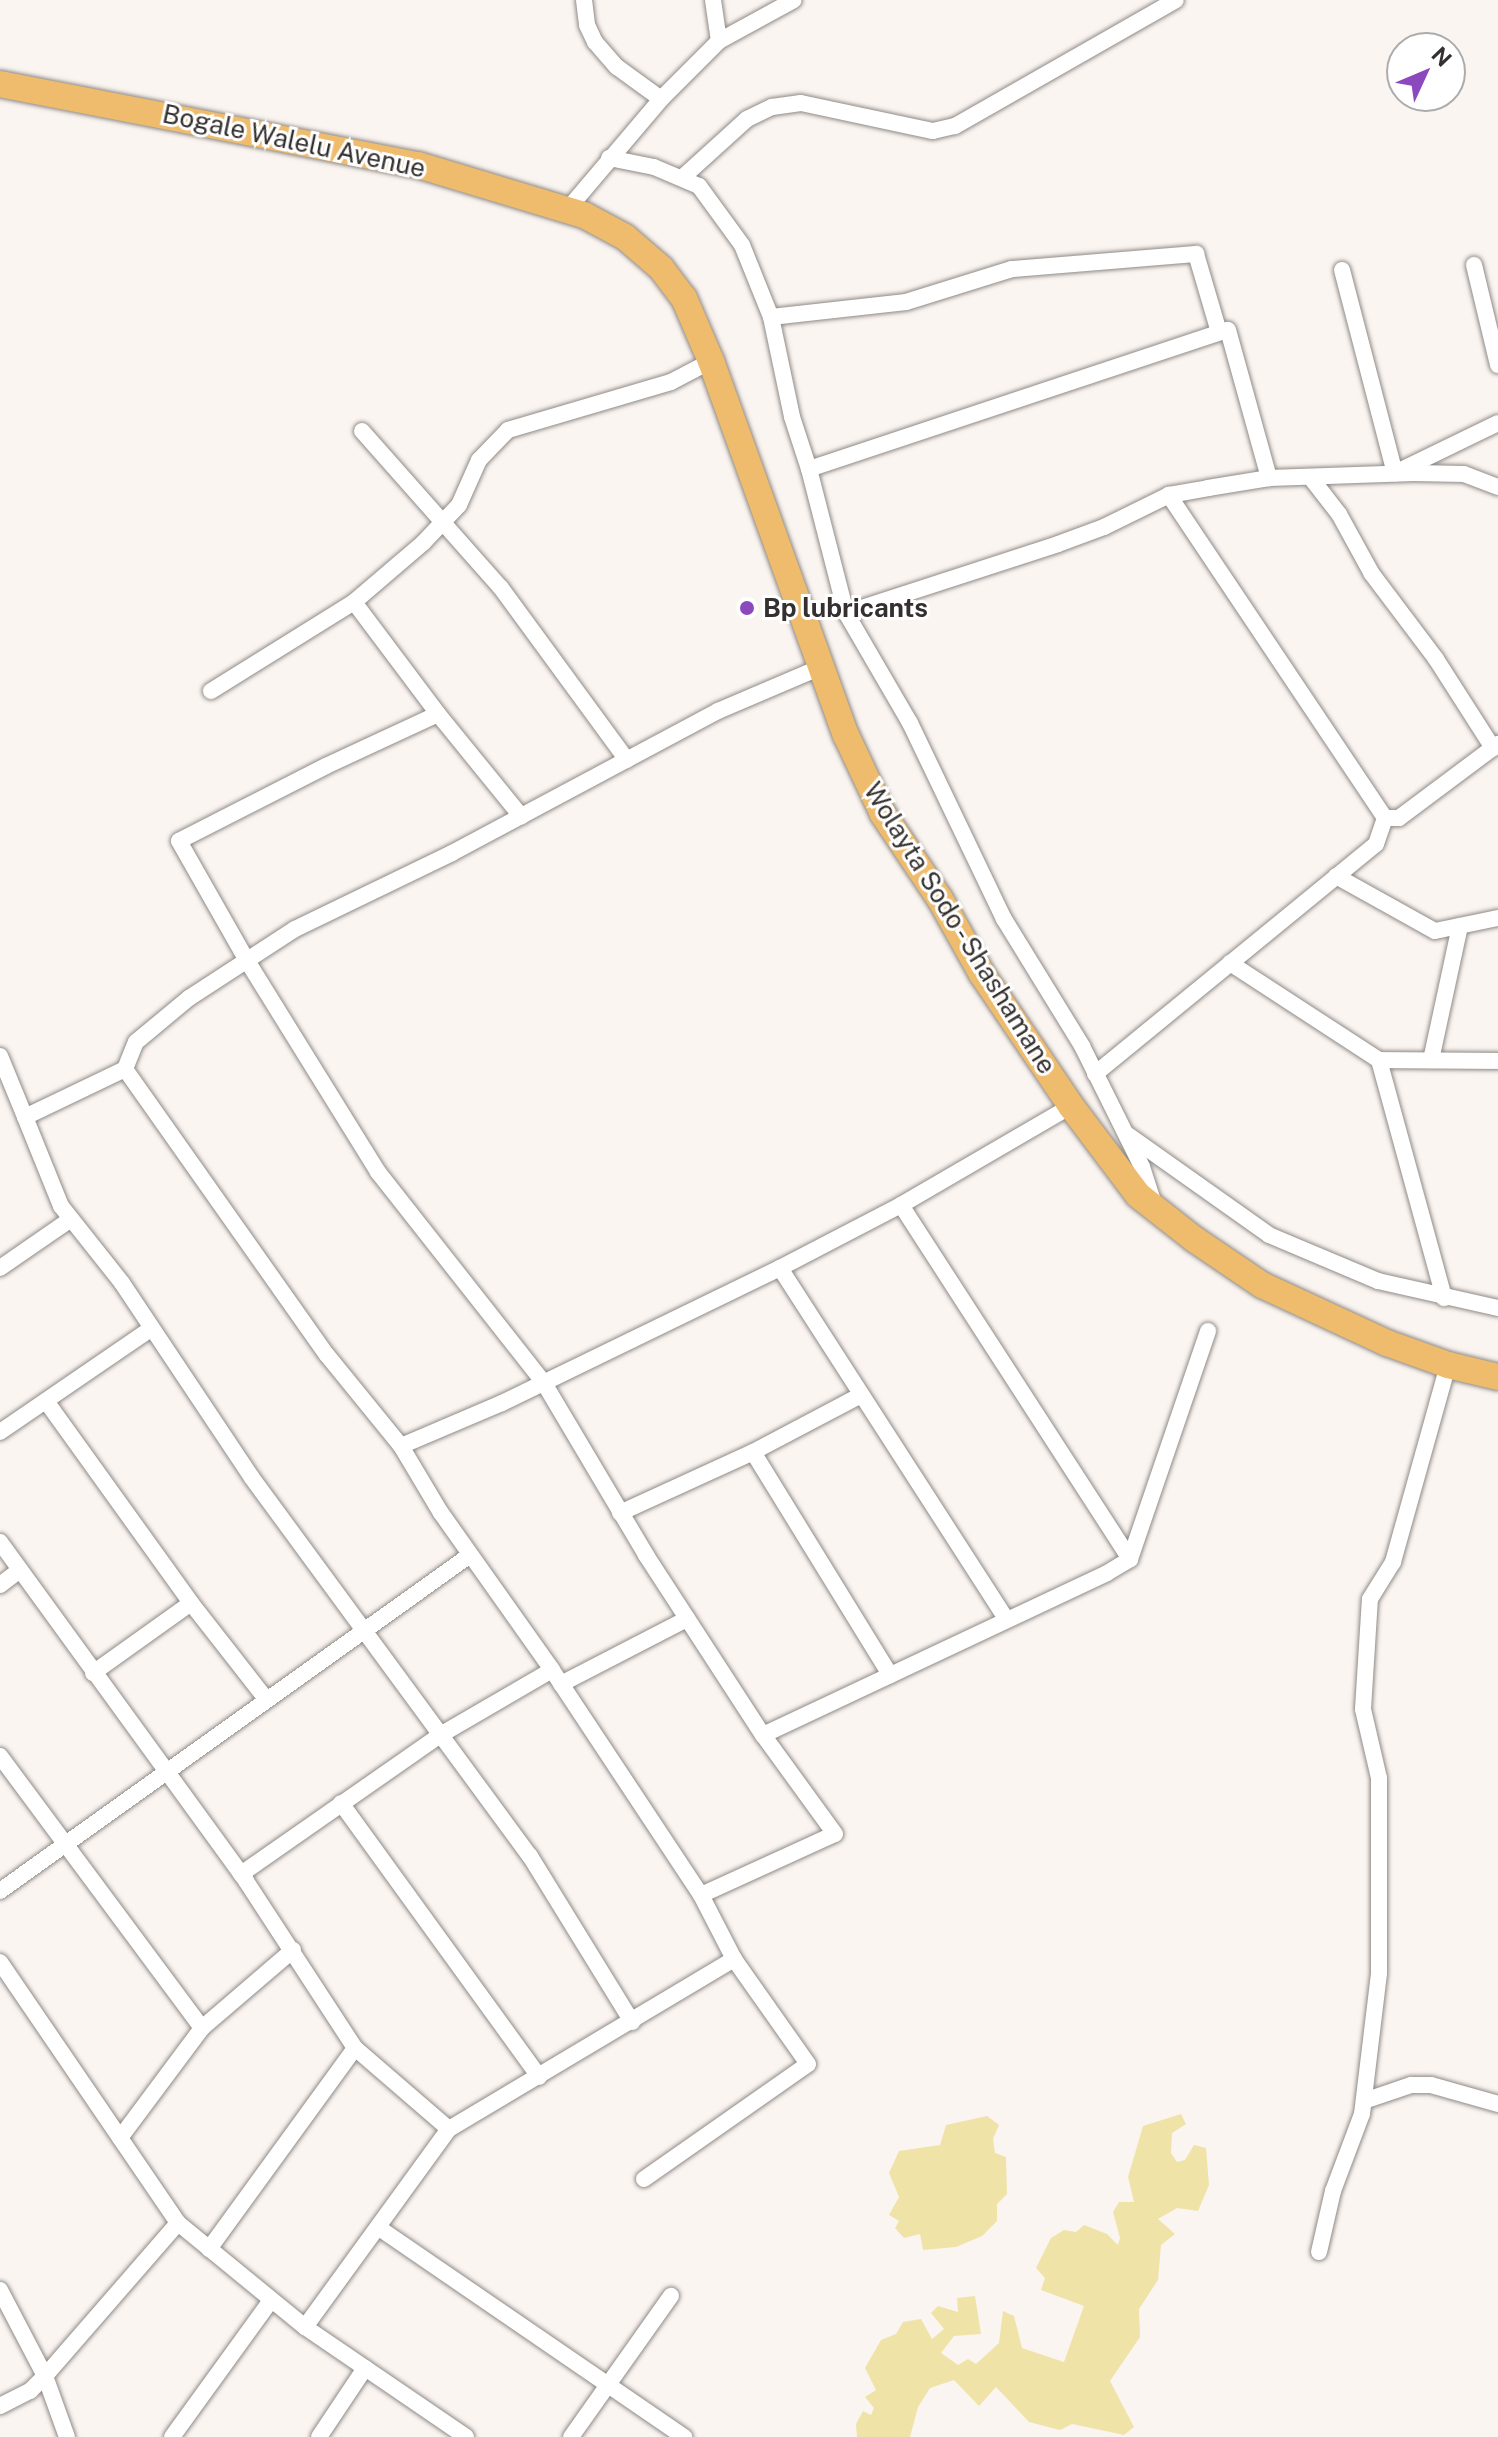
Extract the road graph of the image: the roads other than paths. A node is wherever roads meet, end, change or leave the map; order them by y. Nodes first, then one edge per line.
1 (584, 0) edge
2 (713, 0) edge
3 (794, 0) edge
4 (1176, 0) edge
5 (719, 41) junction
6 (0, 84) edge
7 (661, 99) junction
8 (609, 158) junction
9 (683, 177) junction
10 (576, 213) junction
11 (625, 237) joint
12 (1474, 265) dead end
13 (1342, 270) dead end
14 (771, 317) junction
15 (1219, 332) junction
16 (711, 361) junction
17 (1498, 365) edge
18 (1498, 423) edge
19 (362, 431) dead end
20 (809, 469) junction
21 (1395, 473) junction
22 (1269, 478) junction
23 (1311, 478) junction
24 (1498, 487) edge
25 (1169, 495) junction
26 (443, 521) junction
27 (354, 602) junction
28 (846, 613) junction
29 (821, 667) junction
30 (211, 691) dead end
31 (438, 714) junction
32 (1495, 746) edge
33 (627, 760) junction
34 (521, 816) junction
35 (1385, 818) junction
36 (1336, 876) junction
37 (1498, 918) edge
38 (1460, 926) junction
39 (246, 959) junction
40 (1230, 963) junction
41 (0, 1056) edge
42 (1379, 1060) junction
43 (1431, 1060) junction
44 (1498, 1061) edge
45 (125, 1069) junction
46 (1095, 1074) junction
47 (1071, 1106) junction
48 (25, 1117) junction
49 (1123, 1132) junction
50 (901, 1205) junction
51 (1155, 1208) junction
52 (71, 1219) junction
53 (0, 1268) edge
54 (780, 1268) junction
55 (1444, 1298) junction
56 (1498, 1308) edge
57 (152, 1328) junction
58 (1208, 1331) dead end
59 (1448, 1365) junction
60 (1498, 1377) edge
61 (544, 1383) junction
62 (861, 1395) junction
63 (46, 1401) junction
64 (0, 1432) edge
65 (401, 1446) junction
66 (753, 1452) junction
67 (620, 1513) junction
68 (0, 1542) edge
69 (470, 1555) junction
70 (1130, 1559) junction
71 (20, 1570) junction
72 (0, 1585) edge
73 (191, 1603) junction
74 (687, 1619) junction
75 (1006, 1619) junction
76 (363, 1629) junction
77 (93, 1673) junction
78 (890, 1675) junction
79 (556, 1677) junction
80 (266, 1699) junction
81 (442, 1734) junction
82 (763, 1735) junction
83 (0, 1756) edge
84 (165, 1772) junction
85 (341, 1803) junction
86 (65, 1845) junction
87 (241, 1874) junction
88 (0, 1891) edge
89 (701, 1895) junction
90 (293, 1950) junction
91 (734, 1959) junction
92 (0, 1962) edge
93 (632, 2022) junction
94 (202, 2028) junction
95 (355, 2048) junction
96 (539, 2077) junction
97 (1364, 2101) junction
98 (1498, 2104) edge
99 (449, 2129) junction
100 (120, 2138) junction
101 (644, 2179) dead end
102 (178, 2223) junction
103 (379, 2228) junction
104 (209, 2249) junction
105 (1319, 2252) dead end
106 (0, 2290) edge
107 (671, 2296) dead end
108 (271, 2300) junction
109 (305, 2327) junction
110 (365, 2368) junction
111 (45, 2376) junction
112 (607, 2384) junction
113 (0, 2406) edge
114 (67, 2437) edge
115 (172, 2437) edge
116 (319, 2437) edge
117 (466, 2437) edge
118 (571, 2437) edge
119 (684, 2437) edge

1 - 7 street
2 - 5 street
3 - 5 street
4 - 9 street
5 - 7 street
6 - 10 highway, Bogale Walelu Avenue
7 - 8 street
8 - 9 street
8 - 10 street
9 - 14 street
10 - 11 highway, Bogale Walelu Avenue
11 - 16 highway, Wolayta Sodo - Shashamane
12 - 17 street
13 - 21 street
14 - 15 street
14 - 20 street
15 - 20 street
15 - 22 street
16 - 26 street
16 - 29 highway, Wolayta Sodo - Shashamane
18 - 21 street
19 - 26 street
20 - 28 street
21 - 23 street
21 - 24 street
22 - 23 street
22 - 25 street
23 - 32 street
25 - 28 street
25 - 35 street
26 - 27 street
26 - 33 street
27 - 30 street
27 - 31 street
28 - 46 street
29 - 33 street
29 - 47 highway, Wolayta Sodo - Shashamane
31 - 34 street
31 - 39 street
32 - 35 street
33 - 34 street
34 - 39 street
35 - 36 street
36 - 38 street
36 - 40 street
37 - 38 street
38 - 43 street
39 - 45 street
39 - 61 street
40 - 42 street
40 - 46 street
41 - 48 street
42 - 43 street
42 - 55 street
43 - 44 street
45 - 48 street
45 - 65 street
46 - 49 street
47 - 50 street
47 - 51 highway, Wolayta Sodo - Shashamane
48 - 52 street
49 - 51 street
49 - 55 street
50 - 54 street
50 - 70 street
51 - 59 highway, Wolayta Sodo - Shashamane
52 - 53 street
52 - 57 street
54 - 61 street
54 - 62 street
55 - 56 street
57 - 63 street
57 - 76 street
58 - 70 street
59 - 60 highway, Wolayta Sodo - Shashamane
59 - 97 street
61 - 65 street
61 - 67 street
62 - 66 street
62 - 75 street
63 - 64 street
63 - 73 street
65 - 69 street
66 - 67 street
66 - 78 street
67 - 74 street
68 - 71 street
69 - 76 street
69 - 79 street
70 - 75 street
71 - 72 street
71 - 77 street
73 - 77 street
73 - 80 street
74 - 79 street
74 - 82 street
75 - 78 street
76 - 80 street
76 - 81 street
77 - 84 street
78 - 82 street
79 - 81 street
79 - 89 street
80 - 84 street
81 - 85 street
81 - 93 street
82 - 89 street
83 - 86 street
84 - 86 street
84 - 87 street
85 - 87 street
85 - 96 street
86 - 88 street
86 - 94 street
87 - 90 street
89 - 91 street
90 - 94 street
90 - 95 street
91 - 93 street
91 - 101 street
92 - 100 street
93 - 96 street
94 - 100 street
95 - 99 street
95 - 104 street
96 - 99 street
97 - 98 street
97 - 105 street
99 - 103 street
100 - 102 street
102 - 104 street
102 - 111 street
103 - 109 street
103 - 112 street
104 - 108 street
106 - 111 street
107 - 112 street
108 - 109 street
108 - 115 street
109 - 110 street
110 - 116 street
110 - 117 street
111 - 113 street
111 - 114 street
112 - 118 street
112 - 119 street

